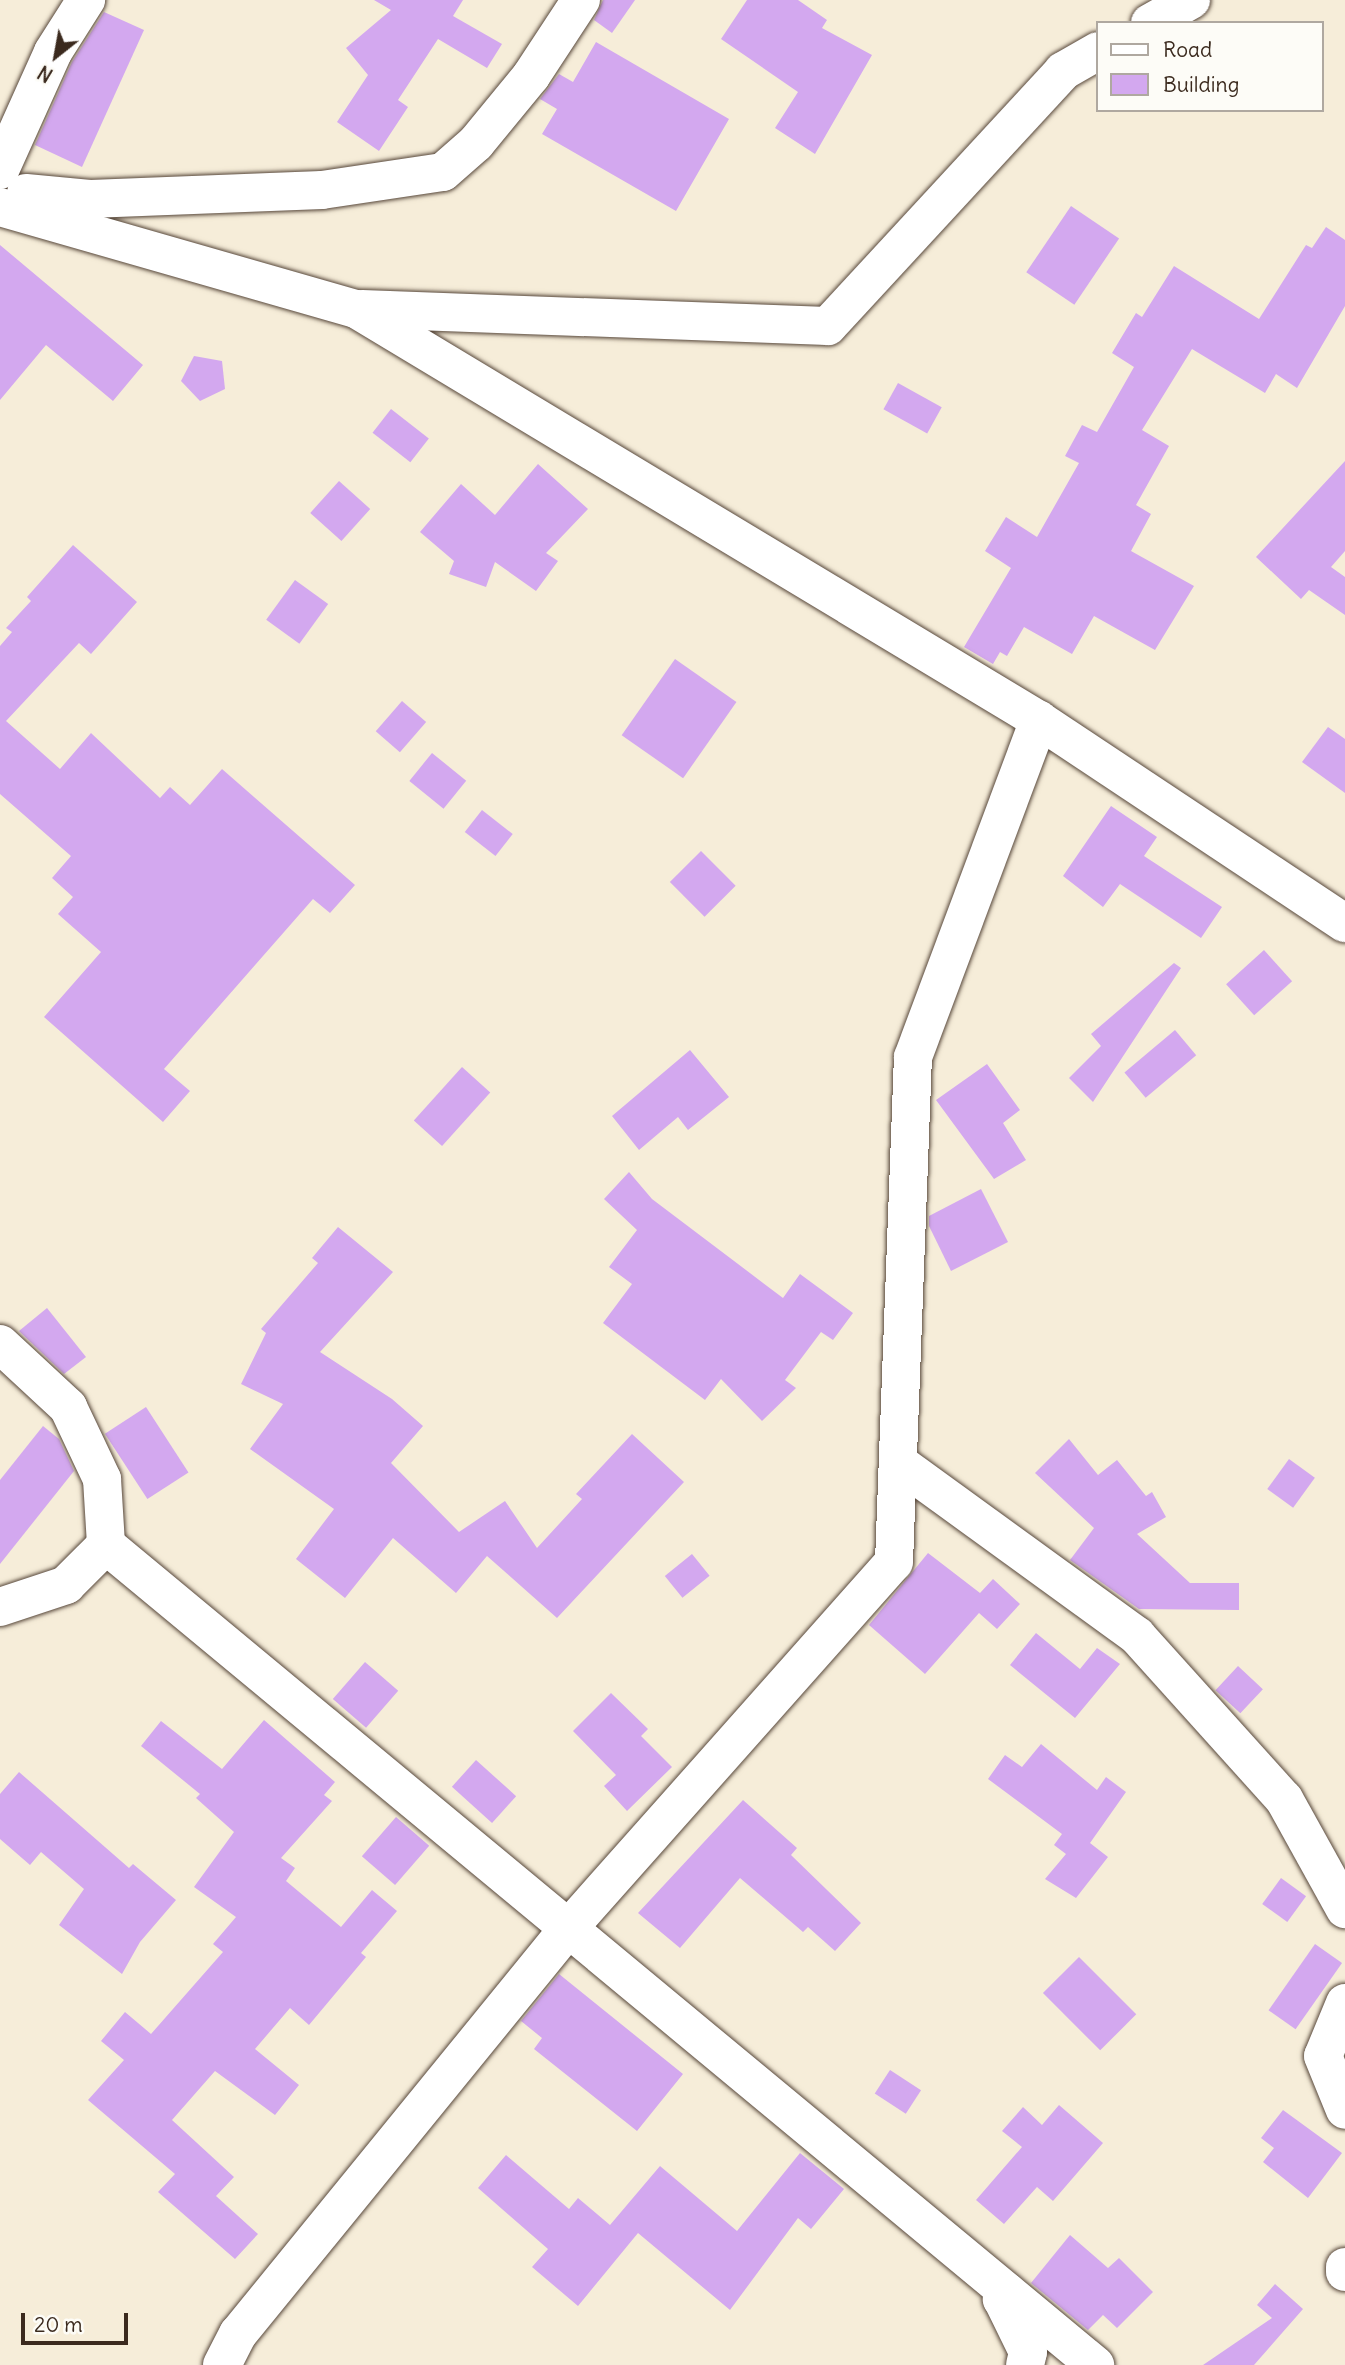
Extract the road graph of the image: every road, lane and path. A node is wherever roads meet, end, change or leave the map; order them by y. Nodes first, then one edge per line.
1 (86, 0) edge
2 (581, 0) edge
3 (1191, 0) edge
4 (1154, 21) edge
5 (1096, 52) edge
6 (0, 170) edge
7 (0, 191) edge
8 (0, 207) edge
9 (356, 309) junction
10 (1039, 720) junction
11 (1345, 923) edge
12 (0, 1344) edge
13 (899, 1463) junction
14 (106, 1545) junction
15 (0, 1607) edge
16 (1345, 1909) edge
17 (567, 1930) junction
18 (1345, 2003) edge
19 (1345, 2110) edge
20 (1345, 2267) edge
21 (1345, 2272) edge
22 (1007, 2292) junction
23 (222, 2365) edge
24 (1025, 2365) edge
25 (1095, 2365) edge

1 - 6 street
2 - 7 street
3 - 4 street
5 - 9 street
8 - 9 street
9 - 10 street
10 - 11 street
10 - 13 street
12 - 14 street
13 - 16 street
13 - 17 street
14 - 15 street
14 - 17 street
17 - 22 street
17 - 23 street
18 - 19 street
20 - 21 street
22 - 24 street
22 - 25 street

